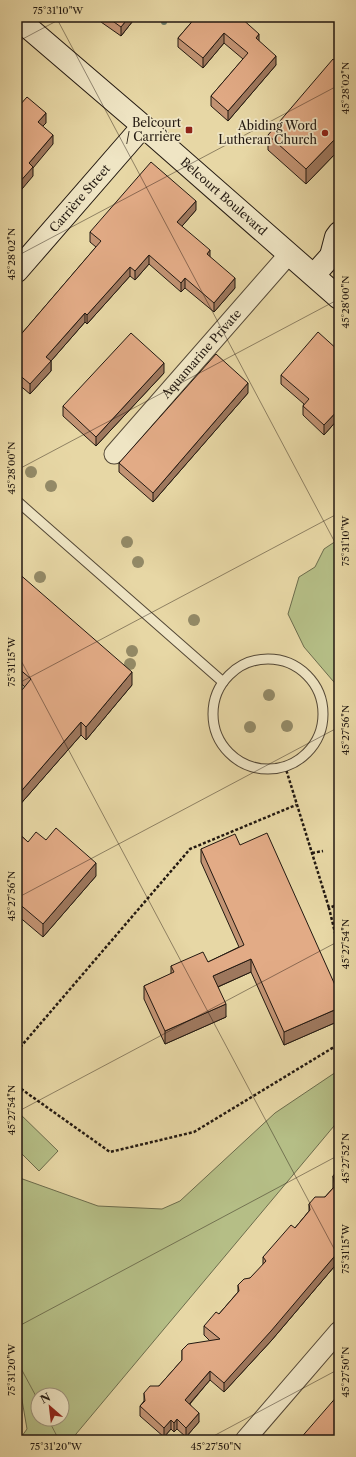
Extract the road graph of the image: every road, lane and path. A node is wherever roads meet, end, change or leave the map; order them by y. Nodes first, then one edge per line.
1 (17, 18) edge
2 (143, 126) junction
3 (339, 233) edge
4 (289, 254) junction
5 (335, 254) edge
6 (17, 271) edge
7 (314, 275) junction
8 (339, 298) edge
9 (114, 454) dead end
10 (17, 501) edge
11 (223, 682) junction
12 (285, 766) junction
13 (296, 805) junction
14 (323, 851) dead end
15 (312, 854) junction
16 (339, 904) edge
17 (329, 908) junction
18 (339, 949) edge
19 (339, 1044) edge
20 (17, 1051) edge
21 (17, 1086) edge
22 (339, 1331) edge
23 (245, 1440) edge

1 - 2 street, Belcourt Boulevard
2 - 4 street, Belcourt Boulevard
2 - 6 street, Carrière Street
3 - 5 street
4 - 7 street, Belcourt Boulevard
4 - 9 street, Aquamarine Private
5 - 7 street
7 - 8 street, Belcourt Boulevard
10 - 11 lane
11 - 12 lane
11 - 12 lane
12 - 13 path
13 - 15 path
13 - 20 path
14 - 15 path
15 - 17 path
16 - 17 path
17 - 18 path
19 - 21 path
22 - 23 street

